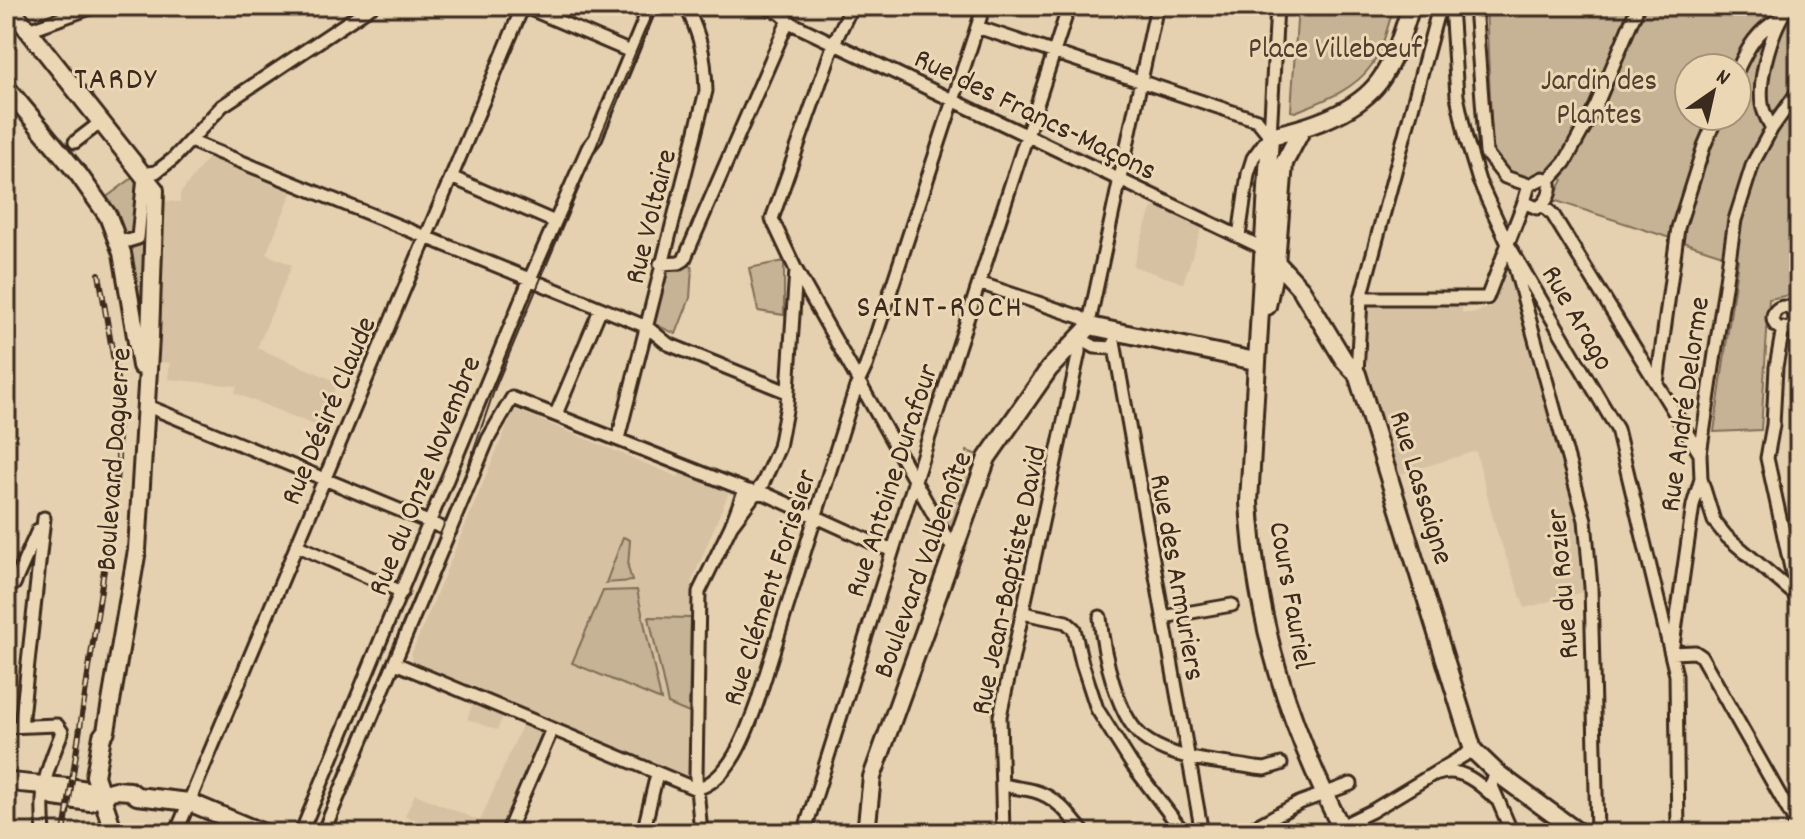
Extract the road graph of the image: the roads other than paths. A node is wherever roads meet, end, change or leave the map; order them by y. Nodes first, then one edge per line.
1 (9, 6) edge
2 (372, 6) edge
3 (523, 6) edge
4 (650, 6) edge
5 (686, 6) edge
6 (765, 6) edge
7 (852, 6) edge
8 (984, 6) edge
9 (1069, 6) edge
10 (1157, 6) edge
11 (1277, 6) edge
12 (1411, 6) edge
13 (1448, 6) edge
14 (1475, 6) edge
15 (1638, 6) edge
16 (1789, 6) edge
17 (90, 7) edge
18 (786, 14) edge
19 (1781, 17) junction
20 (977, 27) junction
21 (28, 30) junction
22 (834, 43) junction
23 (631, 52) junction
24 (1745, 52) edge
25 (1054, 53) junction
26 (1141, 82) junction
27 (6, 87) edge
28 (1799, 90) edge
29 (953, 101) junction
30 (101, 122) junction
31 (1772, 128) junction
32 (1302, 129) junction
33 (1710, 132) edge
34 (1026, 136) junction
35 (1270, 136) junction
36 (190, 141) junction
37 (75, 142) dead end
38 (173, 159) junction
39 (143, 175) junction
40 (451, 177) junction
41 (1119, 180) junction
42 (1549, 180) junction
43 (1529, 185) junction
44 (155, 190) junction
45 (1524, 202) junction
46 (1543, 205) junction
47 (555, 222) junction
48 (1239, 236) junction
49 (425, 238) junction
50 (117, 239) junction
51 (1508, 244) junction
52 (1263, 248) junction
53 (1276, 263) junction
54 (660, 264) junction
55 (796, 270) junction
56 (529, 281) junction
57 (979, 283) junction
58 (1361, 298) junction
59 (600, 310) junction
60 (647, 327) junction
61 (1783, 328) dead end
62 (1086, 329) junction
63 (1115, 329) junction
64 (150, 337) junction
65 (1113, 348) junction
66 (139, 355) junction
67 (1255, 361) junction
68 (1357, 374) junction
69 (860, 381) junction
70 (1657, 384) junction
71 (787, 392) junction
72 (145, 402) junction
73 (556, 414) junction
74 (618, 439) junction
75 (1700, 454) junction
76 (325, 477) junction
77 (1701, 479) junction
78 (915, 480) junction
79 (752, 492) junction
80 (816, 518) junction
81 (431, 522) junction
82 (450, 531) junction
83 (957, 544) junction
84 (296, 545) junction
85 (893, 547) junction
86 (6, 588) edge
87 (402, 592) junction
88 (1796, 598) edge
89 (1232, 605) dead end
90 (1023, 610) junction
91 (1100, 617) dead end
92 (1163, 617) junction
93 (1672, 653) junction
94 (395, 663) junction
95 (21, 726) junction
96 (6, 727) edge
97 (552, 729) junction
98 (1473, 750) junction
99 (1187, 756) junction
100 (1281, 764) dead end
101 (1497, 773) junction
102 (657, 774) junction
103 (1426, 779) junction
104 (6, 781) edge
105 (1002, 784) junction
106 (1351, 784) dead end
107 (1514, 786) junction
108 (43, 787) junction
109 (696, 789) junction
110 (101, 794) junction
111 (1324, 794) junction
112 (189, 802) junction
113 (1498, 803) junction
114 (1799, 829) edge
115 (1337, 831) edge
116 (44, 833) edge
117 (114, 833) edge
118 (176, 833) edge
119 (263, 833) edge
120 (301, 833) edge
121 (323, 833) edge
122 (507, 833) edge
123 (643, 833) edge
124 (701, 833) edge
125 (804, 833) edge
126 (866, 833) edge
127 (1003, 833) edge
128 (1084, 833) edge
129 (1184, 833) edge
130 (1202, 833) edge
131 (1243, 833) edge
132 (1512, 833) edge
133 (1579, 833) edge
134 (1597, 833) edge
135 (1678, 833) edge

1 - 21 main road
2 - 36 street
3 - 23 street
3 - 40 street, Rue Désiré Claude
4 - 23 street, Rue du Onze Novembre
5 - 54 street, Rue Voltaire
6 - 18 street, Rue des Francs-Maçons
7 - 22 street
8 - 20 street, Rue Clément Forissier
9 - 25 street, Rue Antoine Durafour
10 - 26 street, Rue Jean-Baptiste David
11 - 35 street
12 - 32 main road
13 - 51 street, Rue Arago
13 - 58 street
14 - 43 street
15 - 42 street
16 - 19 street
17 - 21 street
18 - 22 street, Rue des Francs-Maçons
18 - 54 street
19 - 24 street
19 - 31 street
20 - 25 street
20 - 29 street, Rue Clément Forissier
21 - 30 main road
22 - 29 street, Rue des Francs-Maçons
22 - 55 street
23 - 47 street, Rue du Onze Novembre
25 - 26 street
25 - 34 street, Rue Antoine Durafour
26 - 35 street
26 - 41 street, Rue Jean-Baptiste David
27 - 50 main road
28 - 31 street, Rue André Delorme
29 - 34 street, Rue des Francs-Maçons
29 - 69 street, Rue Clément Forissier
30 - 37 street
30 - 39 main road
31 - 75 street, Rue André Delorme
32 - 35 main road
32 - 53 main road, Cours Fauriel
33 - 70 street
34 - 41 street, Rue des Francs-Maçons
34 - 57 street, Rue Antoine Durafour
35 - 48 street
35 - 52 main road, Cours Fauriel
36 - 38 street
36 - 49 street
38 - 39 street
38 - 44 street
39 - 44 main road
39 - 50 street
40 - 47 street
40 - 49 street, Rue Désiré Claude
41 - 48 street, Rue des Francs-Maçons
41 - 62 street, Rue Jean-Baptiste David
42 - 43 street
42 - 46 street
43 - 45 street
44 - 64 main road, Boulevard Daguerre
45 - 46 street
45 - 51 street
46 - 70 street
47 - 56 street, Rue du Onze Novembre
48 - 52 street, Rue des Francs-Maçons
49 - 56 street
49 - 76 street, Rue Désiré Claude
50 - 66 main road
51 - 58 street
51 - 93 street, Rue Arago
51 - 134 street, Rue du Rozier
52 - 53 main road
52 - 67 main road, Cours Fauriel
53 - 67 main road, Cours Fauriel
53 - 68 main road, Rue Lassaigne
54 - 60 street, Rue Voltaire
55 - 69 street
55 - 71 street
56 - 59 street
56 - 81 street, Rue du Onze Novembre
57 - 62 street
57 - 78 street, Rue Antoine Durafour
58 - 68 street
59 - 60 street
59 - 73 street
60 - 71 street
60 - 74 street, Rue Voltaire
61 - 88 street
62 - 63 main road
62 - 65 street
62 - 83 main road, Boulevard Valbenoîte
62 - 90 street, Rue Jean-Baptiste David
63 - 65 street, Rue des Armuriers
63 - 67 main road
64 - 66 main road
64 - 72 main road, Boulevard Daguerre
65 - 92 street, Rue des Armuriers
66 - 72 main road
67 - 111 main road, Cours Fauriel
68 - 98 main road, Rue Lassaigne
69 - 78 street
69 - 80 street, Rue Clément Forissier
70 - 75 street
71 - 79 street
72 - 76 street
72 - 110 main road, Boulevard Daguerre
73 - 74 street
73 - 82 street, Rue du Onze Novembre
74 - 79 street
75 - 77 street, Rue André Delorme
76 - 81 street
76 - 84 street, Rue Désiré Claude
77 - 88 street
77 - 93 street, Rue André Delorme
78 - 83 street
78 - 85 street, Rue Antoine Durafour
79 - 80 street
79 - 109 street
80 - 85 street
80 - 109 street, Rue Clément Forissier
81 - 82 street
81 - 87 street, Rue du Onze Novembre
82 - 94 street, Rue du Onze Novembre
83 - 126 main road, Boulevard Valbenoîte
84 - 87 street
84 - 112 street, Rue Désiré Claude
85 - 125 street, Rue Antoine Durafour
86 - 95 street
87 - 120 street, Rue du Onze Novembre
89 - 92 street
90 - 105 street, Rue Jean-Baptiste David
90 - 129 street
91 - 99 street
92 - 99 street, Rue des Armuriers
93 - 114 street
93 - 135 street
94 - 97 street
94 - 121 street, Rue du Onze Novembre
95 - 96 street
95 - 108 street
97 - 102 street
97 - 122 street
98 - 101 main road
98 - 103 street, Cours Fauriel
99 - 100 street
99 - 130 street, Rue des Armuriers
101 - 107 main road
101 - 113 street
102 - 109 street
102 - 123 street
103 - 113 street
103 - 115 street, Cours Fauriel
104 - 108 main road
105 - 127 street, Rue Jean-Baptiste David
105 - 128 street
106 - 111 street
107 - 113 street
107 - 133 main road
108 - 110 main road
108 - 116 street
109 - 124 street
110 - 112 main road
110 - 117 main road, Boulevard Daguerre
111 - 115 main road, Cours Fauriel
111 - 131 street
112 - 118 street, Rue Désiré Claude
112 - 119 main road
113 - 132 street

